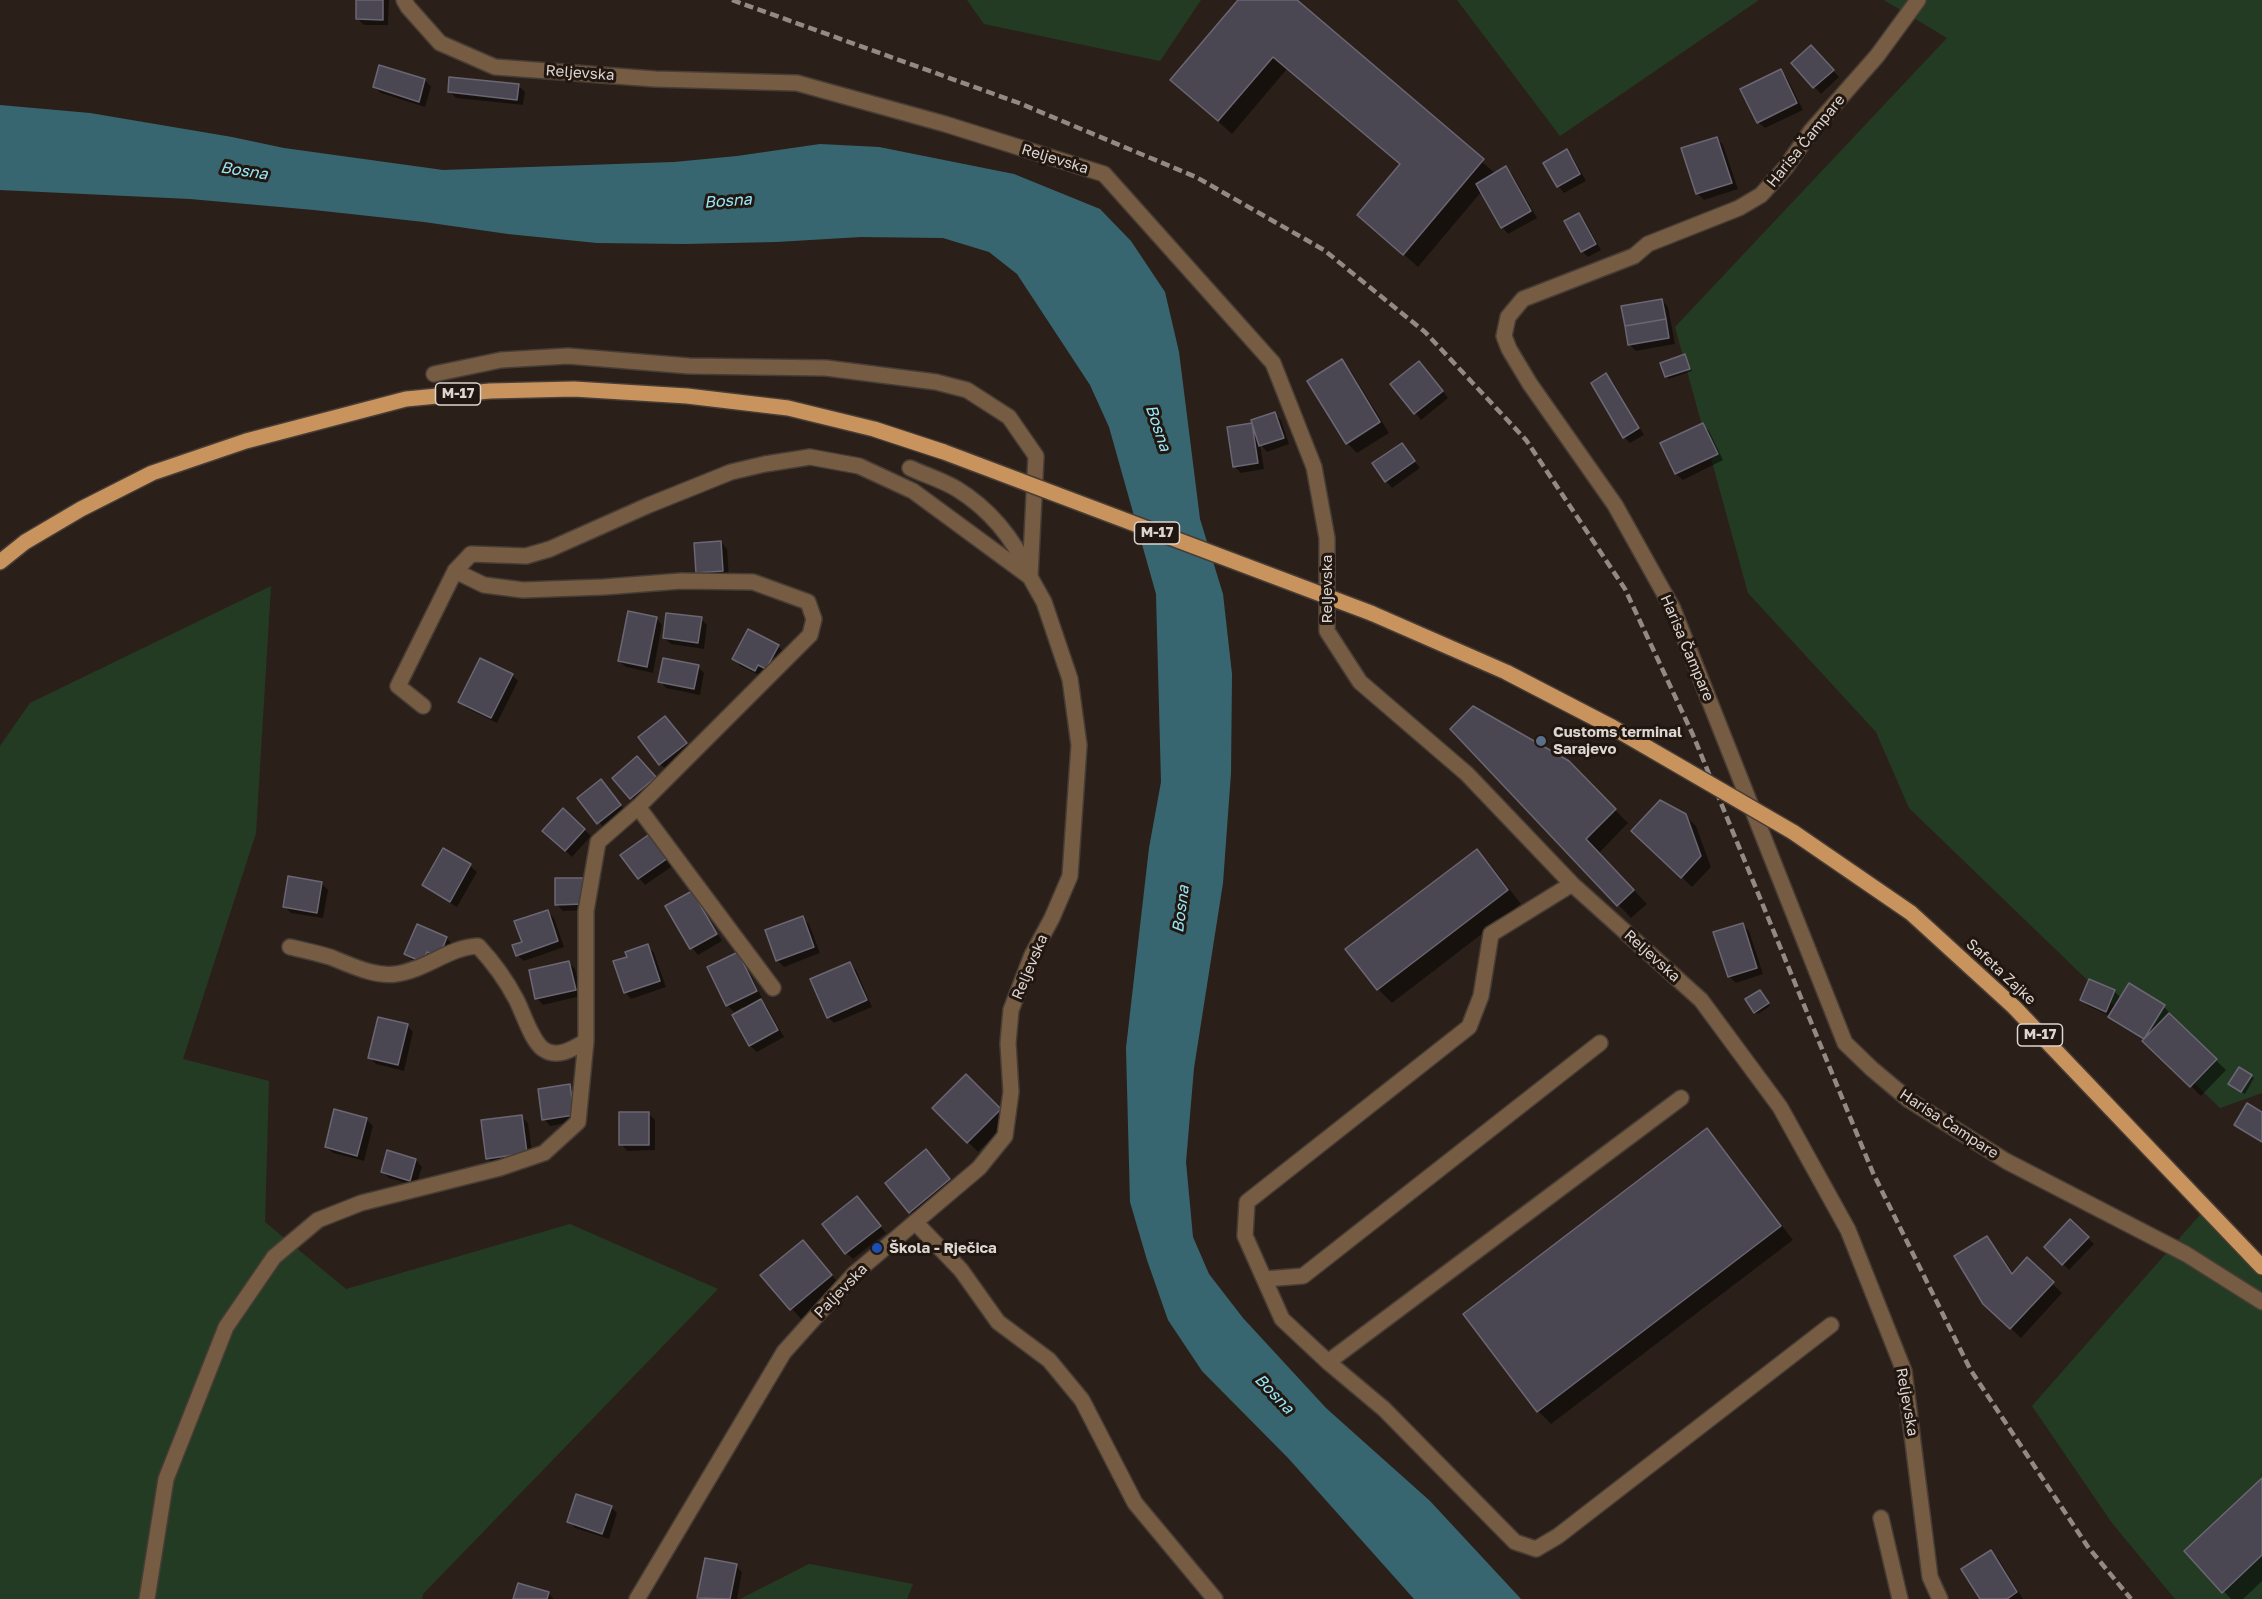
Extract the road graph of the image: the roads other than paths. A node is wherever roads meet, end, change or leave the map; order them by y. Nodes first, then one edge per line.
1 (404, 0) edge
2 (1918, 0) edge
3 (434, 374) dead end
4 (910, 468) dead end
5 (0, 562) edge
6 (455, 571) junction
7 (1030, 577) junction
8 (423, 706) dead end
9 (638, 807) junction
10 (1572, 884) junction
11 (290, 947) dead end
12 (773, 988) dead end
13 (586, 1041) junction
14 (1600, 1043) dead end
15 (1681, 1098) dead end
16 (915, 1222) junction
17 (2262, 1266) edge
18 (1265, 1279) junction
19 (2262, 1302) edge
20 (1831, 1325) dead end
21 (1328, 1362) junction
22 (1881, 1518) dead end
23 (147, 1599) edge
24 (637, 1599) edge
25 (1215, 1599) edge
26 (1900, 1599) edge
27 (1940, 1599) edge

1 - 10 street, Reljevska
2 - 19 street, Harisa Čampare
3 - 7 street
4 - 7 street, Reljevska
5 - 17 main road, Safeta Zajke / M-17, bridge
6 - 7 street
6 - 8 street
6 - 9 street
7 - 16 street, Reljevska
9 - 12 street
9 - 13 street
10 - 18 street
10 - 27 street, Reljevska
11 - 13 street
13 - 23 street
14 - 18 street
15 - 21 street
16 - 24 street, Paljevska
16 - 25 street
18 - 21 street
20 - 21 street
22 - 26 street

